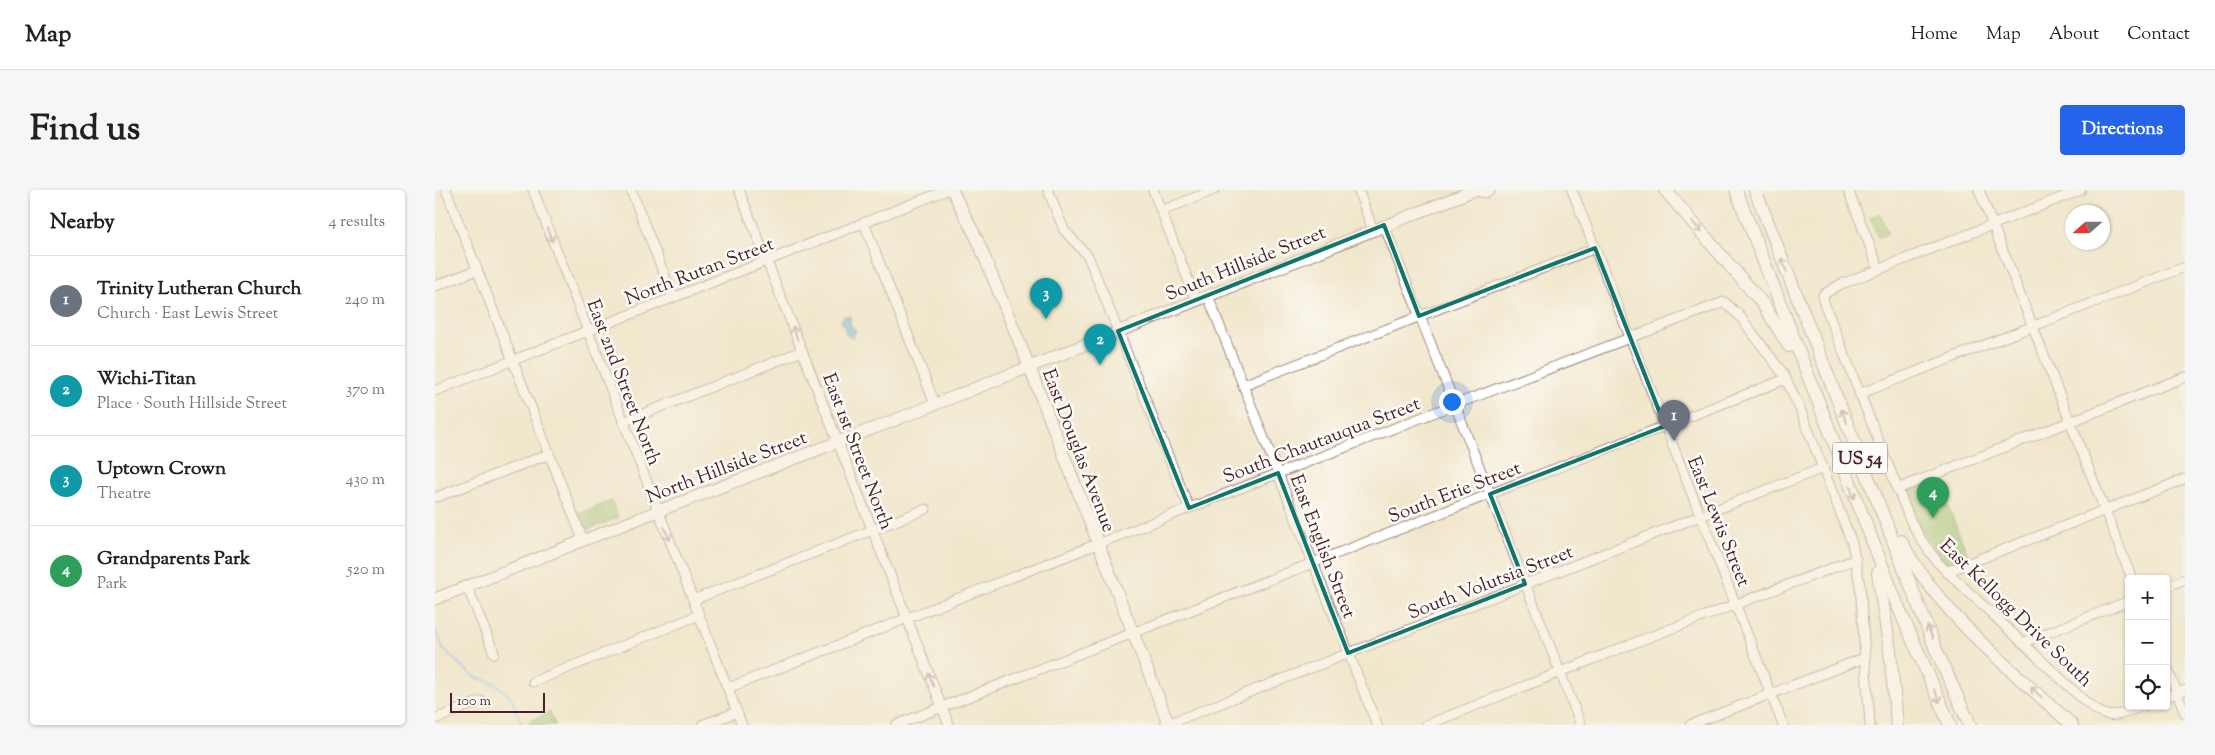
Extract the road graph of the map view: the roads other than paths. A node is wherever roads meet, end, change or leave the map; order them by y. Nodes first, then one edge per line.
1 (446, 190) edge
2 (533, 190) edge
3 (631, 190) edge
4 (739, 190) edge
5 (947, 190) edge
6 (952, 190) edge
7 (1048, 190) edge
8 (1153, 190) edge
9 (1215, 190) edge
10 (1358, 190) edge
11 (1476, 190) edge
12 (1489, 190) edge
13 (1571, 190) edge
14 (1665, 190) edge
15 (1736, 190) edge
16 (1755, 190) edge
17 (1848, 190) edge
18 (1979, 190) edge
19 (2081, 190) edge
20 (1161, 210) junction
21 (864, 223) junction
22 (1993, 225) junction
23 (1379, 227) junction
24 (1595, 248) junction
25 (767, 261) junction
26 (2185, 267) edge
27 (477, 270) junction
28 (1879, 270) junction
29 (435, 286) edge
30 (1207, 296) junction
31 (673, 297) junction
32 (1196, 300) junction
33 (1419, 316) junction
34 (2033, 326) junction
35 (587, 330) junction
36 (1118, 331) junction
37 (1630, 338) junction
38 (803, 351) junction
39 (512, 360) junction
40 (1029, 366) junction
41 (2185, 377) edge
42 (1786, 380) junction
43 (1243, 385) junction
44 (435, 391) edge
45 (1859, 394) junction
46 (1815, 397) junction
47 (935, 404) junction
48 (1455, 405) junction
49 (623, 422) junction
50 (2070, 422) junction
51 (1665, 426) junction
52 (838, 442) junction
53 (549, 454) junction
54 (1823, 468) junction
55 (1278, 473) junction
56 (2185, 478) edge
57 (1897, 489) junction
58 (1874, 491) junction
59 (1490, 494) junction
60 (437, 497) dead end
61 (1189, 508) junction
62 (926, 509) dead end
63 (2105, 510) junction
64 (658, 511) junction
65 (1700, 516) junction
66 (1865, 522) junction
67 (873, 530) junction
68 (583, 540) junction
69 (1098, 543) junction
70 (1856, 559) junction
71 (1313, 563) junction
72 (1946, 572) junction
73 (2130, 575) edge
74 (2185, 580) edge
75 (1525, 584) junction
76 (467, 586) junction
77 (2170, 586) edge
78 (435, 599) edge
79 (693, 600) junction
80 (2125, 603) edge
81 (1735, 604) junction
82 (699, 616) junction
83 (907, 618) junction
84 (1133, 634) junction
85 (2022, 643) junction
86 (1937, 652) junction
87 (494, 653) dead end
88 (1349, 653) junction
89 (1865, 658) junction
90 (1560, 672) junction
91 (2170, 673) edge
92 (533, 682) dead end
93 (728, 688) junction
94 (2181, 692) edge
95 (1770, 694) junction
96 (481, 701) dead end
97 (942, 707) junction
98 (2133, 710) edge
99 (737, 712) junction
100 (2185, 713) edge
101 (435, 719) edge
102 (702, 725) edge
103 (742, 725) edge
104 (896, 725) edge
105 (949, 725) edge
106 (1168, 725) edge
107 (1377, 725) edge
108 (1426, 725) edge
109 (1581, 725) edge
110 (1690, 725) edge
111 (1783, 725) edge
112 (1870, 725) edge
113 (1897, 725) edge
114 (1950, 725) edge
115 (1970, 725) edge
116 (1977, 725) edge
117 (2072, 725) edge

1 - 27 street
2 -> 35 street, East 2nd Street North
3 - 31 street
4 - 25 street, East 1st Street North
5 - 21 street, North Rutan Street
6 - 40 main road, East Douglas Avenue
7 - 36 street
8 - 20 street
9 - 20 street
10 - 23 street
11 - 12 main road, South Hillside Street
11 - 23 main road, South Hillside Street
13 - 24 street, East Lewis Street
14 -> 46 highway
15 - 46 highway, US 54
58 -> 16 highway, US 54
17 - 28 street
18 - 22 street
19 - 22 street
20 - 32 street
21 - 25 street, North Rutan Street
21 - 47 street
22 - 28 street
22 - 34 street
23 - 30 main road, South Hillside Street
23 - 33 street
24 - 33 street
24 - 37 street, East Lewis Street
25 - 31 street, North Rutan Street
38 -> 25 street, East 1st Street North
26 - 34 street
27 - 29 street
27 - 39 street
28 - 45 street, East Kellogg Drive South
30 - 32 main road, South Hillside Street
30 - 43 street, East English Street
31 - 35 street, North Rutan Street
32 - 36 main road, South Hillside Street
33 - 43 street
33 - 48 street
34 - 45 street
34 - 50 street
35 - 39 street, North Rutan Street
35 - 49 street, East 2nd Street North
36 - 40 main road, South Hillside Street
36 - 61 street
37 - 42 street, South Chautauqua Street
37 - 48 street, South Chautauqua Street
37 - 51 street, East Lewis Street
38 - 49 street
38 - 52 street, East 1st Street North
39 - 44 street, North Rutan Street
39 - 53 street
40 - 47 main road, North Hillside Street
40 - 69 main road, East Douglas Avenue
41 - 50 street
42 - 51 street, South Erie Street
42 - 54 street
43 - 55 street, East English Street
45 - 57 street, East Kellogg Drive South
46 -> 66 highway, US 54
47 - 52 main road, North Hillside Street
48 - 55 street, South Chautauqua Street
48 - 59 street
49 - 64 street, East 2nd Street North
50 - 57 street
50 - 63 street
51 - 59 street, South Erie Street
51 - 65 street, East Lewis Street
52 - 64 main road, North Hillside Street
52 - 67 street, East 1st Street North
53 - 60 street
53 - 68 street
54 - 65 street, South Volutsia Street
54 - 70 street
55 - 61 street, South Chautauqua Street
55 - 71 street, East English Street
56 - 63 street
57 - 72 street, East Kellogg Drive South
86 -> 58 highway, US 54
117 -> 58 highway
59 - 71 street, South Erie Street
59 - 75 street
61 - 69 street, South Chautauqua Street
62 - 67 street
63 - 72 street
63 - 73 street
64 - 68 main road, North Hillside Street
64 -> 79 street, East 2nd Street North
65 - 75 street, South Volutsia Street
65 - 81 street, East Lewis Street
66 - 113 highway
66 -> 114 highway, US 54
67 - 79 street
67 - 83 street, East 1st Street North
68 - 76 main road, North Hillside Street
69 - 83 street, South Chautauqua Street
69 - 84 main road, East Douglas Avenue
70 - 81 street
70 - 89 street
71 - 84 street, South Erie Street
71 - 88 street, East English Street
72 - 85 street, East Kellogg Drive South
74 - 77 street
75 - 88 street, South Volutsia Street
75 - 90 street
76 - 78 main road, North Hillside Street
76 - 87 street
79 - 82 street, East 2nd Street North
80 - 85 street
81 - 90 street
81 - 95 street, East Lewis Street
82 - 92 street
82 - 93 street, East 2nd Street North
83 - 93 street, South Chautauqua Street
97 -> 83 street, East 1st Street North
84 - 97 street, South Erie Street
84 - 106 main road, East Douglas Avenue
85 - 98 street, East Kellogg Drive South
86 - 115 highway, US 54
86 - 116 highway
88 - 106 street, South Volutsia Street
88 - 107 street, East English Street
89 - 95 street
89 - 112 street
90 - 108 street
90 - 109 street
91 - 94 street
93 - 99 street, East 2nd Street North
94 - 100 street
95 - 110 street
95 - 111 street, East Lewis Street
96 - 101 street
97 - 104 street, South Erie Street
97 - 105 street, East 1st Street North
99 - 102 street
99 - 103 street, East 2nd Street North

